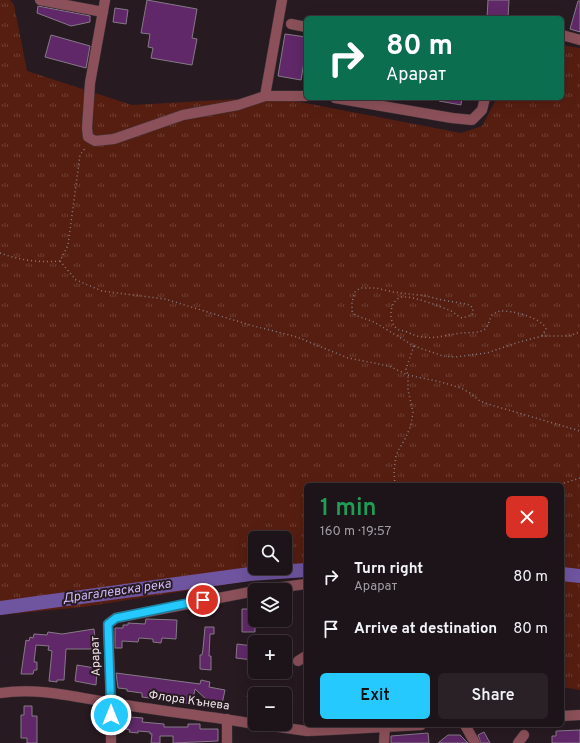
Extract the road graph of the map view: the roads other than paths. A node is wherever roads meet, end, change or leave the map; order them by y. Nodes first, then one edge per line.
1 (40, 0) edge
2 (105, 0) edge
3 (282, 0) edge
4 (103, 12) junction
5 (284, 20) junction
6 (304, 25) edge
7 (564, 36) edge
8 (580, 40) edge
9 (264, 96) junction
10 (304, 96) edge
11 (347, 100) edge
12 (484, 100) edge
13 (304, 584) edge
14 (292, 586) edge
15 (248, 592) edge
16 (0, 693) edge
17 (111, 703) junction
18 (580, 715) edge
19 (564, 716) edge
20 (227, 719) junction
21 (248, 723) edge
22 (371, 727) edge
23 (385, 727) edge
24 (466, 727) edge
25 (292, 728) edge
26 (524, 735) dead end
27 (111, 743) edge
28 (227, 743) edge
29 (384, 743) edge
30 (475, 743) edge
31 (518, 743) edge

1 - 4 street
2 - 4 street
3 - 5 street
4 - 9 street
5 - 6 street
5 - 9 street
7 - 8 street
9 - 10 street
11 - 12 street
13 - 14 street
15 - 17 street, Арарат
16 - 17 street, Флора Кънева
17 - 20 street, Флора Кънева
17 - 27 street, Арарат
18 - 19 street
20 - 21 street, Флора Кънева
20 - 28 street
22 - 25 street, Флора Кънева
23 - 29 street
24 - 30 street
26 - 31 street

